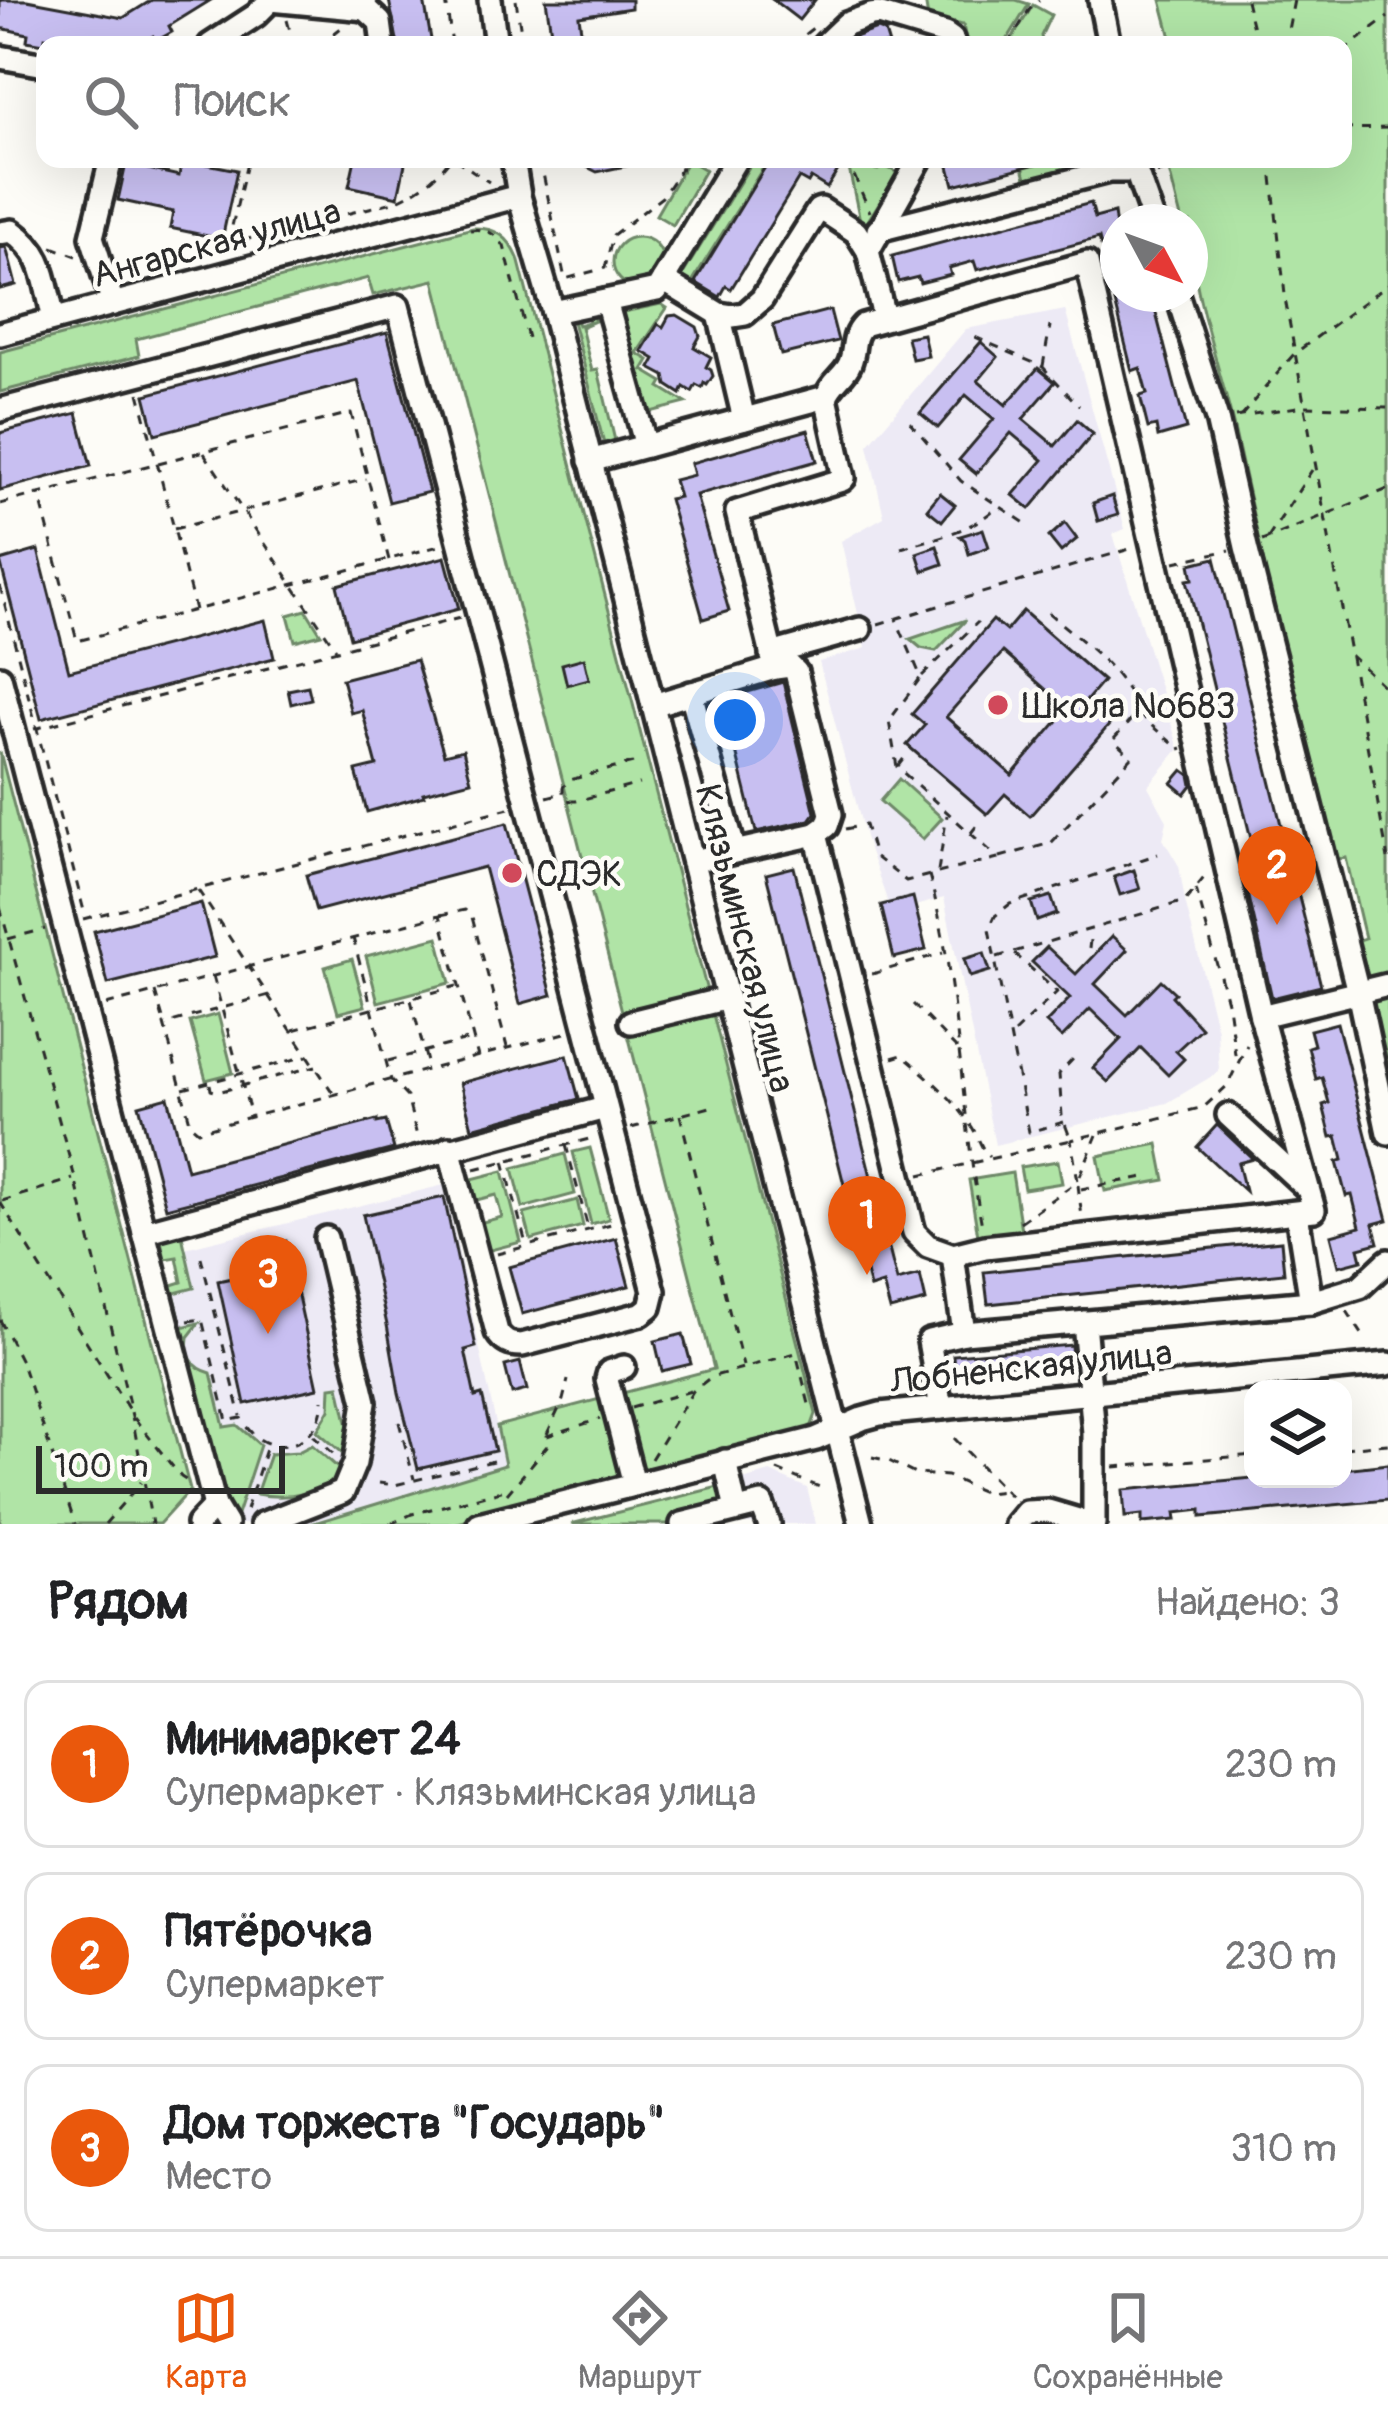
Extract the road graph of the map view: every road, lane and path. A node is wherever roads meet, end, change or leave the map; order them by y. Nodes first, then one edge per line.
1 (446, 0) edge
2 (490, 0) edge
3 (516, 0) edge
4 (1039, 0) edge
5 (1100, 0) edge
6 (1246, 0) edge
7 (1294, 0) edge
8 (303, 3) edge
9 (365, 5) edge
10 (1388, 17) edge
11 (224, 36) edge
12 (293, 36) edge
13 (381, 36) edge
14 (451, 36) edge
15 (495, 36) edge
16 (522, 36) edge
17 (833, 36) edge
18 (948, 36) edge
19 (1014, 36) edge
20 (1107, 36) edge
21 (1255, 36) edge
22 (1287, 36) edge
23 (1352, 44) edge
24 (0, 57) edge
25 (36, 63) edge
26 (1388, 128) edge
27 (1352, 129) edge
28 (109, 168) edge
29 (246, 168) edge
30 (443, 168) edge
31 (466, 168) edge
32 (514, 168) edge
33 (542, 168) edge
34 (681, 168) edge
35 (731, 168) edge
36 (851, 168) edge
37 (915, 168) edge
38 (1271, 168) edge
39 (1136, 169) edge
40 (489, 182) dead end
41 (519, 196) junction
42 (1148, 204) edge
43 (472, 230) dead end
44 (878, 230) junction
45 (6, 232) edge
46 (868, 251) junction
47 (101, 266) junction
48 (613, 267) dead end
49 (605, 268) junction
50 (663, 280) junction
51 (1388, 284) edge
52 (606, 301) junction
53 (113, 304) junction
54 (1183, 312) edge
55 (553, 313) junction
56 (719, 314) junction
57 (884, 317) junction
58 (54, 319) junction
59 (1050, 326) dead end
60 (0, 334) edge
61 (975, 337) dead end
62 (528, 338) dead end
63 (1294, 354) junction
64 (1043, 368) junction
65 (138, 392) dead end
66 (826, 397) junction
67 (1079, 406) dead end
68 (1303, 406) junction
69 (1388, 408) edge
70 (0, 410) edge
71 (1241, 416) junction
72 (745, 419) junction
73 (1217, 419) junction
74 (910, 422) dead end
75 (644, 440) junction
76 (203, 451) junction
77 (590, 461) junction
78 (157, 463) junction
79 (1315, 466) junction
80 (368, 478) junction
81 (1388, 489) edge
82 (40, 494) junction
83 (0, 504) edge
84 (999, 504) junction
85 (243, 511) junction
86 (1324, 516) junction
87 (1031, 526) dead end
88 (174, 529) junction
89 (458, 542) junction
90 (1257, 543) junction
91 (901, 548) dead end
92 (1155, 554) junction
93 (389, 560) junction
94 (293, 585) junction
95 (0, 586) edge
96 (1044, 609) dead end
97 (195, 610) junction
98 (477, 614) junction
99 (896, 619) junction
100 (977, 622) dead end
101 (860, 629) joint
102 (337, 650) junction
103 (1350, 655) junction
104 (773, 661) junction
105 (0, 676) edge
106 (921, 677) junction
107 (1388, 690) edge
108 (691, 693) junction
109 (653, 705) junction
110 (1137, 713) junction
111 (37, 729) junction
112 (1198, 744) junction
113 (908, 753) dead end
114 (633, 764) dead end
115 (897, 767) junction
116 (639, 784) dead end
117 (526, 803) junction
118 (947, 812) junction
119 (981, 820) dead end
120 (971, 833) junction
121 (816, 834) junction
122 (735, 852) junction
123 (1158, 854) dead end
124 (1224, 855) junction
125 (998, 858) junction
126 (1388, 859) edge
127 (694, 861) junction
128 (938, 873) junction
129 (929, 875) junction
130 (1196, 888) junction
131 (197, 889) junction
132 (0, 907) edge
133 (440, 915) junction
134 (64, 924) junction
135 (1091, 929) junction
136 (353, 938) junction
137 (8, 939) junction
138 (1089, 949) dead end
139 (945, 952) junction
140 (1014, 952) junction
141 (996, 958) junction
142 (249, 967) junction
143 (214, 976) junction
144 (852, 980) junction
145 (1388, 985) edge
146 (459, 986) junction
147 (155, 992) junction
148 (1358, 992) junction
149 (269, 995) junction
150 (728, 998) junction
151 (410, 999) junction
152 (113, 1004) dead end
153 (913, 1004) dead end
154 (222, 1008) junction
155 (372, 1009) junction
156 (1261, 1016) junction
157 (631, 1022) dead end
158 (164, 1024) junction
159 (292, 1030) junction
160 (562, 1034) dead end
161 (1011, 1036) junction
162 (473, 1039) junction
163 (507, 1049) junction
164 (958, 1051) junction
165 (424, 1052) junction
166 (308, 1055) junction
167 (478, 1057) junction
168 (1075, 1057) dead end
169 (386, 1062) junction
170 (872, 1063) junction
171 (316, 1066) junction
172 (1237, 1066) junction
173 (429, 1070) junction
174 (240, 1074) junction
175 (391, 1080) junction
176 (209, 1082) junction
177 (243, 1085) junction
178 (182, 1089) junction
179 (335, 1096) junction
180 (718, 1105) dead end
181 (605, 1108) junction
182 (680, 1115) junction
183 (1228, 1115) dead end
184 (965, 1117) junction
185 (252, 1118) junction
186 (1064, 1123) junction
187 (632, 1128) dead end
188 (1098, 1133) junction
189 (1388, 1133) edge
190 (590, 1138) dead end
191 (1071, 1140) junction
192 (566, 1145) junction
193 (449, 1148) junction
194 (422, 1156) junction
195 (990, 1159) junction
196 (504, 1161) junction
197 (970, 1163) junction
198 (455, 1174) junction
199 (1150, 1176) dead end
200 (75, 1178) junction
201 (901, 1179) junction
202 (1078, 1181) junction
203 (1079, 1189) junction
204 (1308, 1189) junction
205 (0, 1202) edge
206 (1297, 1214) junction
207 (635, 1217) junction
208 (1022, 1220) dead end
209 (588, 1230) junction
210 (144, 1232) junction
211 (1084, 1237) junction
212 (326, 1238) dead end
213 (526, 1246) junction
214 (986, 1247) junction
215 (953, 1255) junction
216 (201, 1257) dead end
217 (478, 1259) junction
218 (1388, 1262) edge
219 (1336, 1294) junction
220 (1312, 1302) junction
221 (0, 1320) edge
222 (1084, 1322) junction
223 (181, 1323) dead end
224 (203, 1325) junction
225 (196, 1330) dead end
226 (964, 1333) junction
227 (1364, 1336) dead end
228 (1388, 1364) edge
229 (205, 1366) dead end
230 (624, 1367) dead end
231 (214, 1368) junction
232 (743, 1368) junction
233 (568, 1380) dead end
234 (693, 1390) junction
235 (1091, 1393) junction
236 (323, 1400) dead end
237 (941, 1408) junction
238 (615, 1413) junction
239 (132, 1416) junction
240 (813, 1417) dead end
241 (241, 1418) junction
242 (400, 1422) dead end
243 (838, 1429) junction
244 (311, 1433) junction
245 (547, 1436) junction
246 (954, 1438) dead end
247 (268, 1444) junction
248 (1388, 1444) edge
249 (1352, 1447) edge
250 (1244, 1456) edge
251 (872, 1457) dead end
252 (493, 1461) dead end
253 (725, 1461) junction
254 (776, 1469) dead end
255 (1094, 1469) junction
256 (352, 1470) junction
257 (456, 1470) junction
258 (458, 1479) dead end
259 (142, 1481) junction
260 (414, 1481) junction
261 (379, 1483) dead end
262 (634, 1484) junction
263 (510, 1489) junction
264 (827, 1490) dead end
265 (1006, 1491) junction
266 (504, 1501) dead end
267 (736, 1510) junction
268 (230, 1511) edge
269 (1021, 1518) edge
270 (75, 1524) edge
271 (105, 1524) edge
272 (152, 1524) edge
273 (198, 1524) edge
274 (390, 1524) edge
275 (479, 1524) edge
276 (682, 1524) edge
277 (769, 1524) edge
278 (861, 1524) edge
279 (1093, 1524) edge

1 - 14 path
2 - 15 street
3 - 16 path
4 - 19 path
5 - 20 street
6 - 21 path
7 - 22 path
8 - 9 street
8 - 11 street
8 - 12 path
9 - 13 street
10 - 23 path
17 - 18 street
24 - 25 street
26 - 27 path
28 - 47 street
29 - 30 path
31 - 40 path
32 - 41 street, Клязьминская улица
33 - 49 path
34 - 49 path
35 - 50 street
36 - 44 path
37 - 44 street
38 - 63 path
39 - 42 street
39 - 44 street
41 - 53 street, Ангарская улица
41 - 55 street, Клязьминская улица
43 - 62 path
44 - 46 street
45 - 47 path
45 - 58 street
46 - 56 street
46 - 57 street
47 - 53 street
48 - 49 path
50 - 52 street
50 - 56 street
51 - 63 path
52 - 55 street
52 - 75 street
53 - 58 street, Ангарская улица
54 - 73 street
55 - 77 street, Клязьминская улица
56 - 72 street
57 - 66 street
57 - 92 street
58 - 60 street, Ангарская улица
59 - 64 path
61 - 64 path
63 - 68 path
63 - 71 path
64 - 67 path
65 - 78 path
66 - 72 street
66 - 104 street
68 - 69 path
68 - 71 path
68 - 79 path
70 - 89 street
71 - 73 path
72 - 75 street
73 - 90 street
74 - 84 path
75 - 77 street
76 - 78 path
76 - 80 path
76 - 85 path
77 - 109 street, Клязьминская улица
78 - 82 path
78 - 88 path
79 - 86 path
79 - 90 path
80 - 85 path
80 - 93 path
81 - 86 path
82 - 83 path
82 - 97 path
84 - 87 path
84 - 91 path
85 - 88 path
85 - 94 path
86 - 90 path
86 - 103 path
88 - 97 path
89 - 93 path
89 - 98 street
90 - 92 path
90 - 148 street
92 - 99 path
92 - 112 street
93 - 94 path
94 - 97 path
94 - 102 path
95 - 111 path
96 - 110 path
98 - 102 path
98 - 117 street
99 - 101 path
99 - 106 path
100 - 106 path
101 - 104 street
102 - 111 path
103 - 107 path
103 - 126 path
104 - 108 street
104 - 121 street
105 - 134 street
106 - 115 path
108 - 109 street
108 - 122 street
109 - 127 street, Клязьминская улица
110 - 112 path
110 - 125 path
111 - 131 path
112 - 124 street
113 - 115 path
114 - 116 path
115 - 118 path
117 - 131 path
117 - 181 street
118 - 120 path
118 - 128 path
119 - 120 path
120 - 125 path
121 - 122 street
121 - 129 path
121 - 144 street
122 - 127 street
123 - 141 path
124 - 130 path
124 - 156 street
125 - 128 path
127 - 150 street, Клязьминская улица
128 - 129 path
129 - 139 path
130 - 135 path
130 - 172 path
131 - 142 path
132 - 137 path
133 - 136 path
133 - 146 path
133 - 163 path
134 - 137 path
134 - 210 street
135 - 138 path
135 - 140 path
136 - 142 path
136 - 155 path
137 - 200 path
139 - 144 path
139 - 164 path
140 - 141 path
140 - 161 path
141 - 161 path
142 - 143 path
142 - 149 path
143 - 147 path
143 - 154 path
144 - 170 street
145 - 148 street
146 - 151 path
146 - 162 path
147 - 152 path
147 - 158 path
148 - 156 street
148 - 189 street
149 - 154 path
149 - 159 path
150 - 157 street
150 - 243 street, Клязьминская улица
151 - 155 path
151 - 165 path
153 - 164 path
154 - 158 path
154 - 174 path
155 - 159 path
155 - 169 path
156 - 172 path
156 - 204 street
158 - 178 path
159 - 166 path
160 - 163 path
161 - 186 path
162 - 165 path
162 - 167 path
163 - 167 path
164 - 184 path
165 - 169 path
165 - 173 path
166 - 171 path
166 - 174 path
167 - 173 path
168 - 186 path
169 - 175 path
170 - 184 path
170 - 201 street
171 - 177 path
171 - 179 path
172 - 188 path
173 - 175 path
174 - 176 path
174 - 177 path
175 - 179 path
175 - 194 path
176 - 177 path
176 - 178 path
177 - 185 path
178 - 185 path
179 - 185 path
180 - 182 path
181 - 193 street
181 - 207 street
182 - 187 path
182 - 232 path
183 - 204 street
184 - 195 path
184 - 197 path
186 - 191 path
188 - 191 path
188 - 202 path
190 - 192 path
191 - 195 path
191 - 202 path
192 - 196 path
192 - 209 path
193 - 194 street
193 - 198 street
194 - 210 street
195 - 197 path
196 - 198 path
196 - 213 path
197 - 201 path
197 - 214 path
198 - 217 street
199 - 203 path
200 - 205 path
200 - 239 path
201 - 215 street
202 - 203 path
202 - 208 path
203 - 211 path
204 - 206 street
205 - 239 path
206 - 211 street
206 - 220 street
207 - 209 path
207 - 217 street
209 - 213 path
210 - 268 street
211 - 214 street
212 - 256 street
213 - 217 path
214 - 215 street
215 - 226 street
216 - 241 path
218 - 219 street
219 - 220 street
219 - 227 path
220 - 222 street
221 - 270 path
222 - 226 street
222 - 235 street
223 - 224 path
224 - 225 path
224 - 231 path
226 - 237 street
228 - 235 street, Лобненская улица
229 - 231 path
230 - 238 street
231 - 241 path
232 - 234 path
232 - 240 path
233 - 245 path
234 - 238 path
234 - 262 path
235 - 237 street, Лобненская улица
235 - 255 street
236 - 244 path
237 - 243 street, Лобненская улица
238 - 245 path
238 - 262 street
239 - 259 path
239 - 268 path
241 - 247 path
242 - 260 path
243 - 253 street, Лобненская улица
243 - 278 street, Клязьминская улица
244 - 247 path
244 - 256 path
245 - 263 path
246 - 265 path
247 - 268 path
248 - 249 path
250 - 255 path
251 - 265 path
252 - 257 path
253 - 262 street, Лобненская улица
253 - 267 street
254 - 264 path
255 - 279 street
256 - 268 street
257 - 258 path
257 - 260 path
259 - 271 path
259 - 272 path
260 - 261 path
262 - 275 street, Лобненская улица
263 - 266 path
263 - 274 path
265 - 269 path
267 - 276 street
267 - 277 street
268 - 273 street
269 - 279 street

